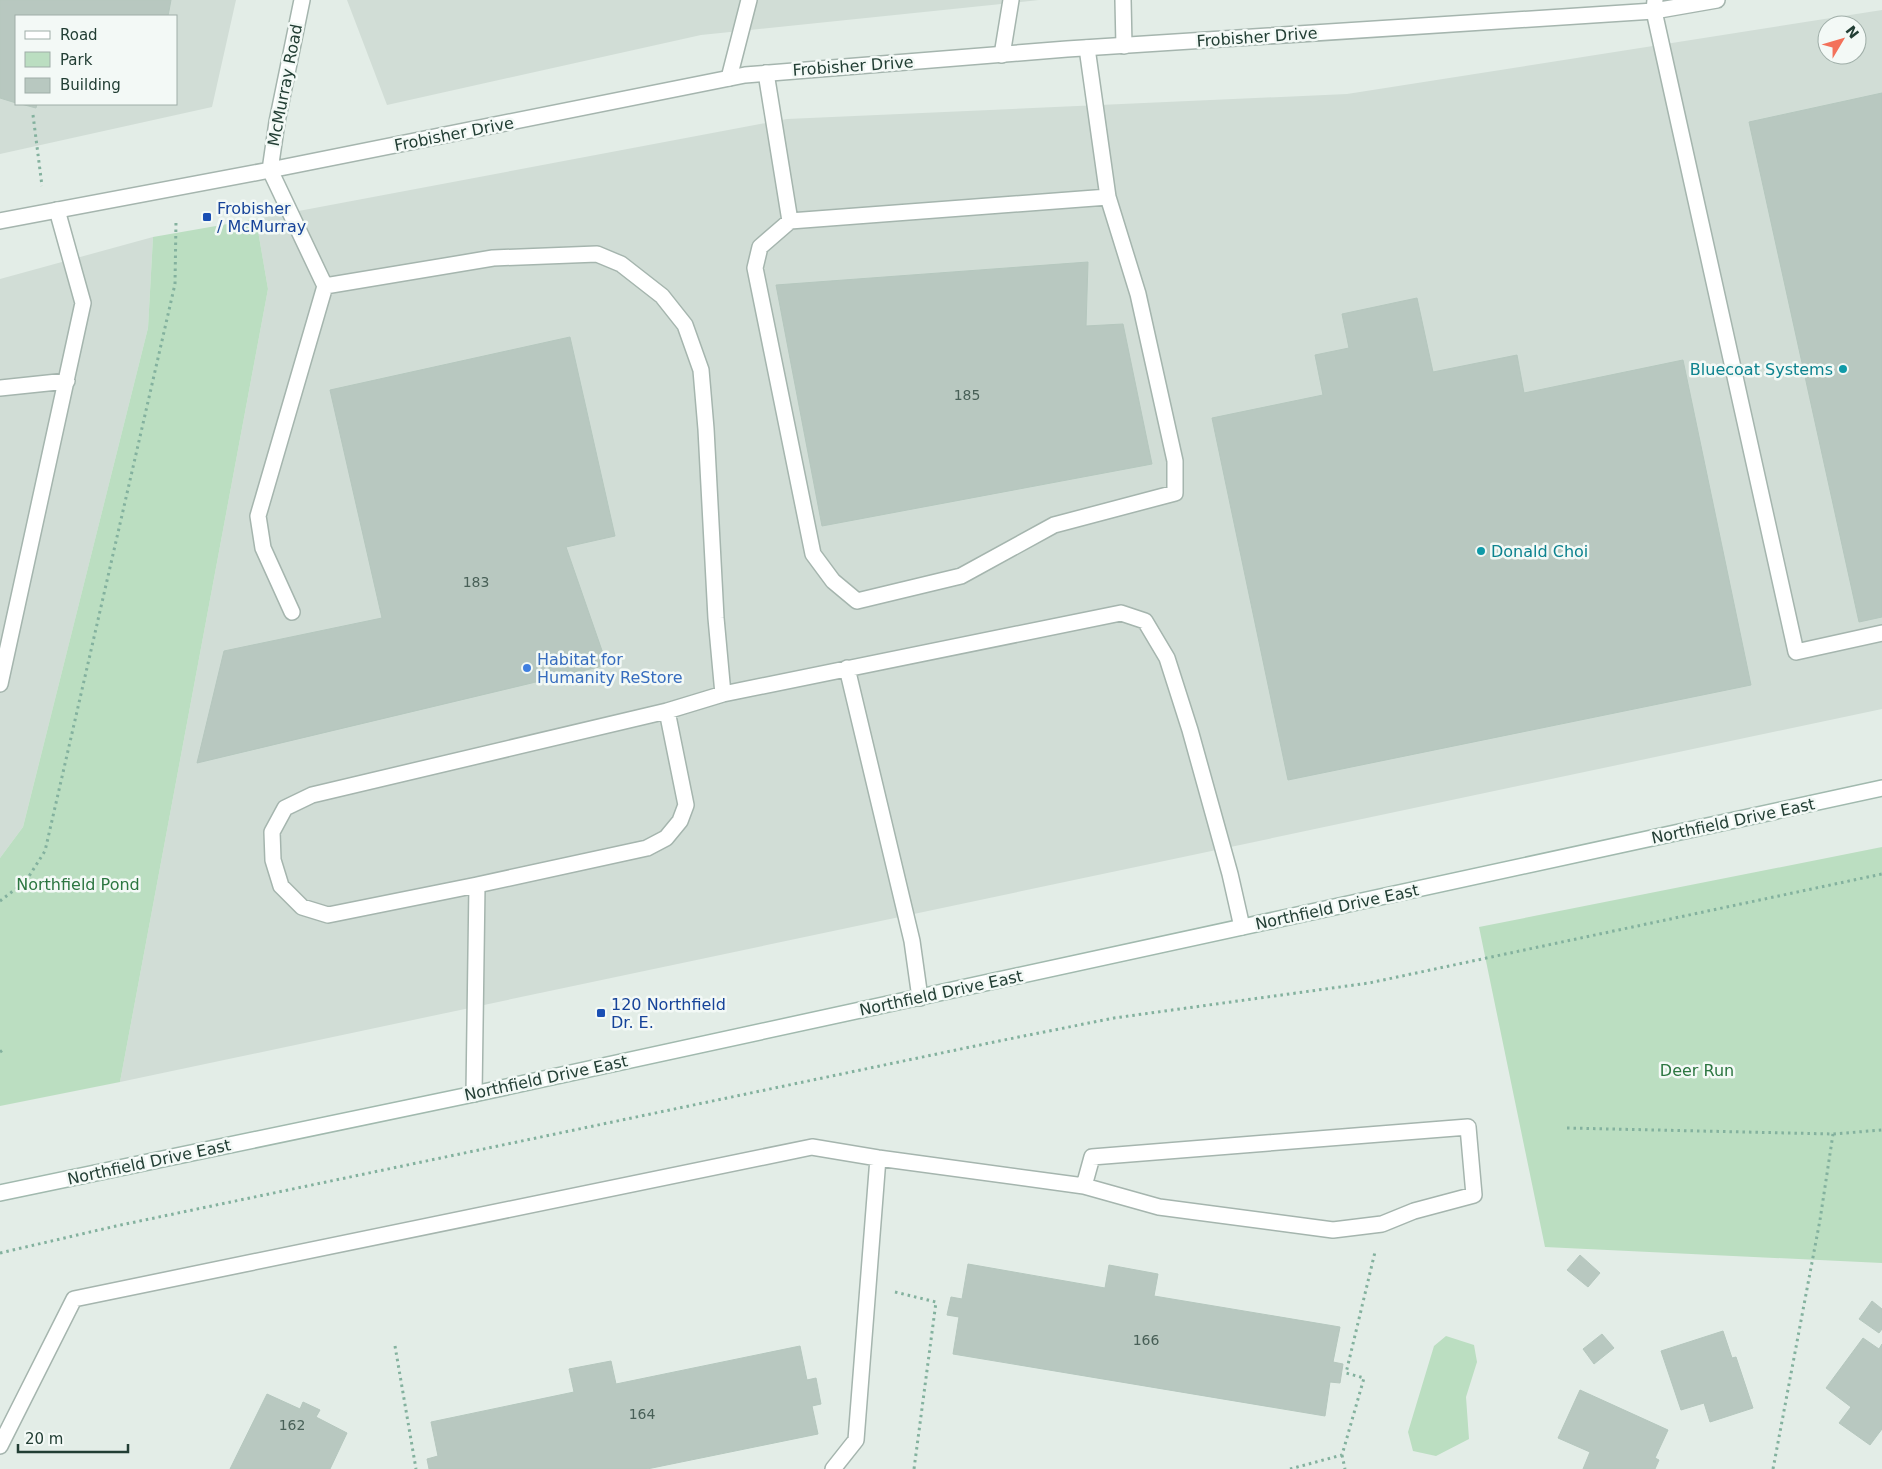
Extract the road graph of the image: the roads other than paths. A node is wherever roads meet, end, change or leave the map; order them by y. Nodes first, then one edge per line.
1 (302, 0) edge
2 (749, 0) edge
3 (1011, 0) edge
4 (1124, 0) edge
5 (1717, 0) edge
6 (1654, 5) edge
7 (1124, 46) junction
8 (1087, 48) junction
9 (1002, 55) junction
10 (766, 73) junction
11 (729, 78) junction
12 (270, 170) junction
13 (1108, 197) junction
14 (52, 211) junction
15 (0, 221) edge
16 (790, 222) junction
17 (325, 286) junction
18 (67, 381) junction
19 (0, 388) edge
20 (292, 612) dead end
21 (1882, 633) edge
22 (847, 668) junction
23 (0, 684) edge
24 (723, 694) junction
25 (667, 711) junction
26 (1882, 788) edge
27 (477, 885) junction
28 (1242, 927) junction
29 (920, 998) junction
30 (474, 1094) junction
31 (878, 1158) junction
32 (1084, 1186) junction
33 (0, 1193) edge
34 (0, 1446) edge
35 (833, 1469) edge

1 - 12 street, McMurray Road
2 - 11 street
3 - 9 street
4 - 7 street
5 - 6 street, Frobisher Drive
6 - 7 street, Frobisher Drive
6 - 21 street
7 - 8 street, Frobisher Drive
8 - 9 street, Frobisher Drive
8 - 13 street
9 - 10 street, Frobisher Drive
10 - 11 street, Frobisher Drive
10 - 16 street
11 - 12 street, Frobisher Drive
12 - 14 street, Frobisher Drive
12 - 17 street
13 - 16 street
13 - 16 street
14 - 15 street, Frobisher Drive
14 - 18 street
17 - 20 street
17 - 24 street
18 - 19 street
18 - 23 street
22 - 24 street
22 - 28 street
22 - 29 street
24 - 25 street
25 - 27 street
25 - 27 street
26 - 28 street, Northfield Drive East
27 - 30 street
28 - 29 street, Northfield Drive East
29 - 30 street, Northfield Drive East
30 - 33 street, Northfield Drive East
31 - 32 street
31 - 34 street
31 - 35 street
32 - 32 street

